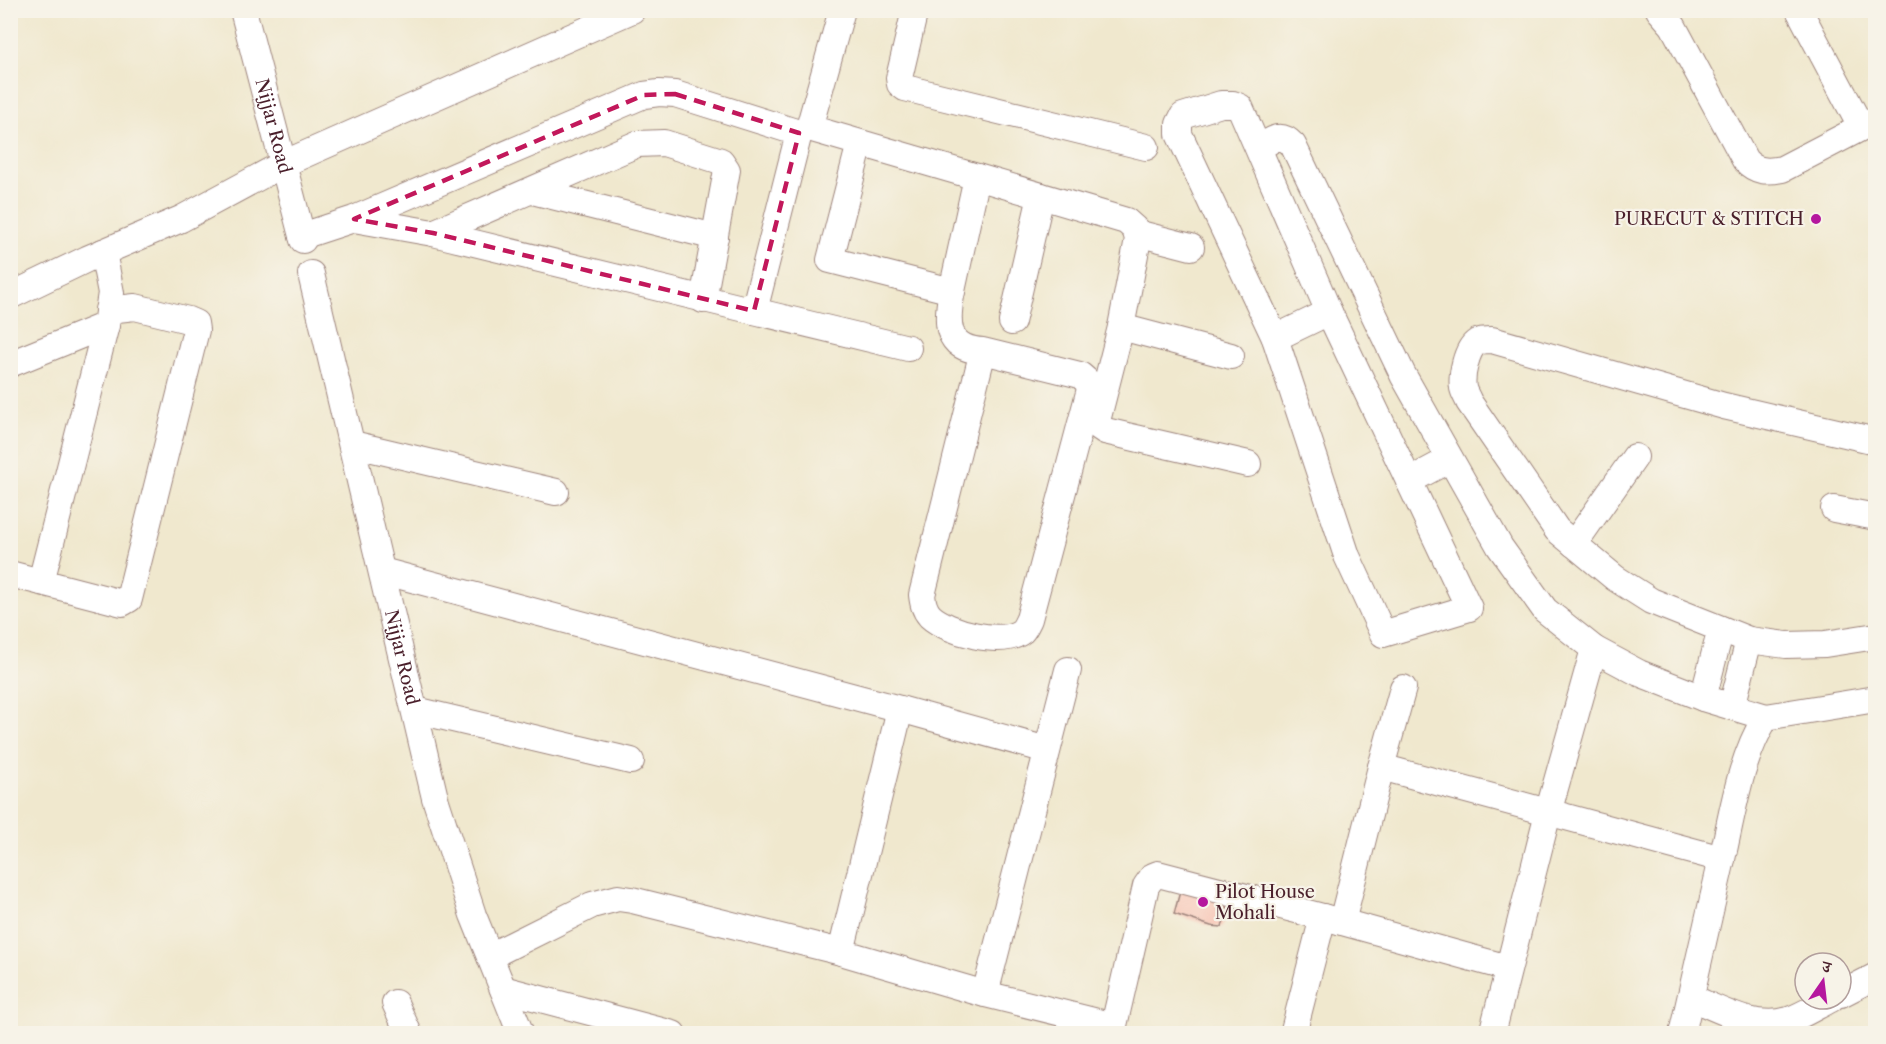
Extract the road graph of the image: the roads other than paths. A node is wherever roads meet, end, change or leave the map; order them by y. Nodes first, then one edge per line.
1 (243, 10) edge
2 (633, 10) edge
3 (842, 10) edge
4 (915, 10) edge
5 (1659, 10) edge
6 (1799, 10) edge
7 (1868, 124) edge
8 (860, 143) junction
9 (1146, 147) dead end
10 (1258, 148) junction
11 (283, 164) junction
12 (977, 177) junction
13 (532, 191) junction
14 (1041, 196) junction
15 (354, 219) junction
16 (433, 233) junction
17 (1137, 233) junction
18 (715, 237) junction
19 (1191, 248) dead end
20 (95, 256) junction
21 (311, 274) dead end
22 (952, 291) junction
23 (10, 296) edge
24 (703, 300) junction
25 (754, 311) junction
26 (1329, 312) junction
27 (108, 313) junction
28 (1012, 322) dead end
29 (1121, 327) junction
30 (1275, 338) junction
31 (908, 348) dead end
32 (983, 351) junction
33 (1231, 356) dead end
34 (10, 364) edge
35 (1875, 441) edge
36 (351, 444) junction
37 (1447, 452) junction
38 (1635, 457) dead end
39 (1248, 464) dead end
40 (1405, 474) junction
41 (556, 492) dead end
42 (1834, 509) dead end
43 (1875, 517) edge
44 (1574, 544) junction
45 (382, 571) junction
46 (10, 574) edge
47 (41, 582) junction
48 (1721, 629) junction
49 (1875, 636) edge
50 (1749, 640) junction
51 (1594, 649) junction
52 (1068, 670) dead end
53 (1403, 688) dead end
54 (1702, 698) junction
55 (1875, 699) edge
56 (1731, 707) junction
57 (900, 709) junction
58 (415, 710) junction
59 (1766, 717) junction
60 (1047, 750) junction
61 (631, 761) dead end
62 (1381, 767) junction
63 (1548, 813) junction
64 (1722, 859) junction
65 (1333, 919) junction
66 (841, 952) junction
67 (490, 957) junction
68 (1508, 968) junction
69 (1875, 976) edge
70 (1853, 988) edge
71 (503, 989) junction
72 (985, 994) junction
73 (1692, 998) junction
74 (395, 1003) dead end
75 (1807, 1011) edge
76 (1781, 1028) edge
77 (1113, 1030) edge
78 (409, 1034) edge
79 (521, 1034) edge
80 (673, 1034) edge
81 (1293, 1034) edge
82 (1492, 1034) edge
83 (1682, 1034) edge

1 - 11 street, Nijjar Road
2 - 11 street
3 - 8 street
4 - 9 street
5 - 7 street
6 - 7 street
8 - 12 street
8 - 22 street
10 - 26 street
10 - 30 street
10 - 37 street
11 - 15 street, Nijjar Road
11 - 20 street
12 - 14 street
12 - 22 street
13 - 16 street
13 - 18 street
13 - 18 street
14 - 17 street
14 - 28 street
15 - 16 street
15 - 25 street
16 - 24 street
17 - 19 street
17 - 29 street
18 - 24 street
20 - 23 street
20 - 27 street
21 - 36 street, Nijjar Road
22 - 32 street
24 - 25 street
25 - 31 street
26 - 30 street
26 - 40 street
27 - 34 street
27 - 47 street
27 - 47 street
29 - 33 street
29 - 39 street
30 - 40 street
32 - 32 street
35 - 44 street
36 - 41 street
36 - 45 street, Nijjar Road
37 - 40 street
37 - 51 street
38 - 44 street
42 - 43 street
44 - 48 street
45 - 57 street
45 - 58 street, Nijjar Road
46 - 47 street
48 - 50 street
48 - 54 street
49 - 50 street
50 - 56 street
51 - 54 street
51 - 63 street
52 - 60 street
53 - 62 street
54 - 56 street
55 - 59 street
56 - 59 street
57 - 60 street
57 - 66 street
58 - 61 street
58 - 67 street, Nijjar Road
59 - 64 street
60 - 72 street
62 - 63 street
62 - 65 street
63 - 64 street
63 - 68 street
64 - 73 street
65 - 68 street
65 - 77 street
65 - 81 street
66 - 67 street
66 - 72 street
67 - 71 street, Nijjar Road
68 - 82 street
69 - 70 street
71 - 79 street, Nijjar Road
71 - 80 street
72 - 77 street
73 - 76 street
73 - 83 street
74 - 78 street
75 - 76 street

